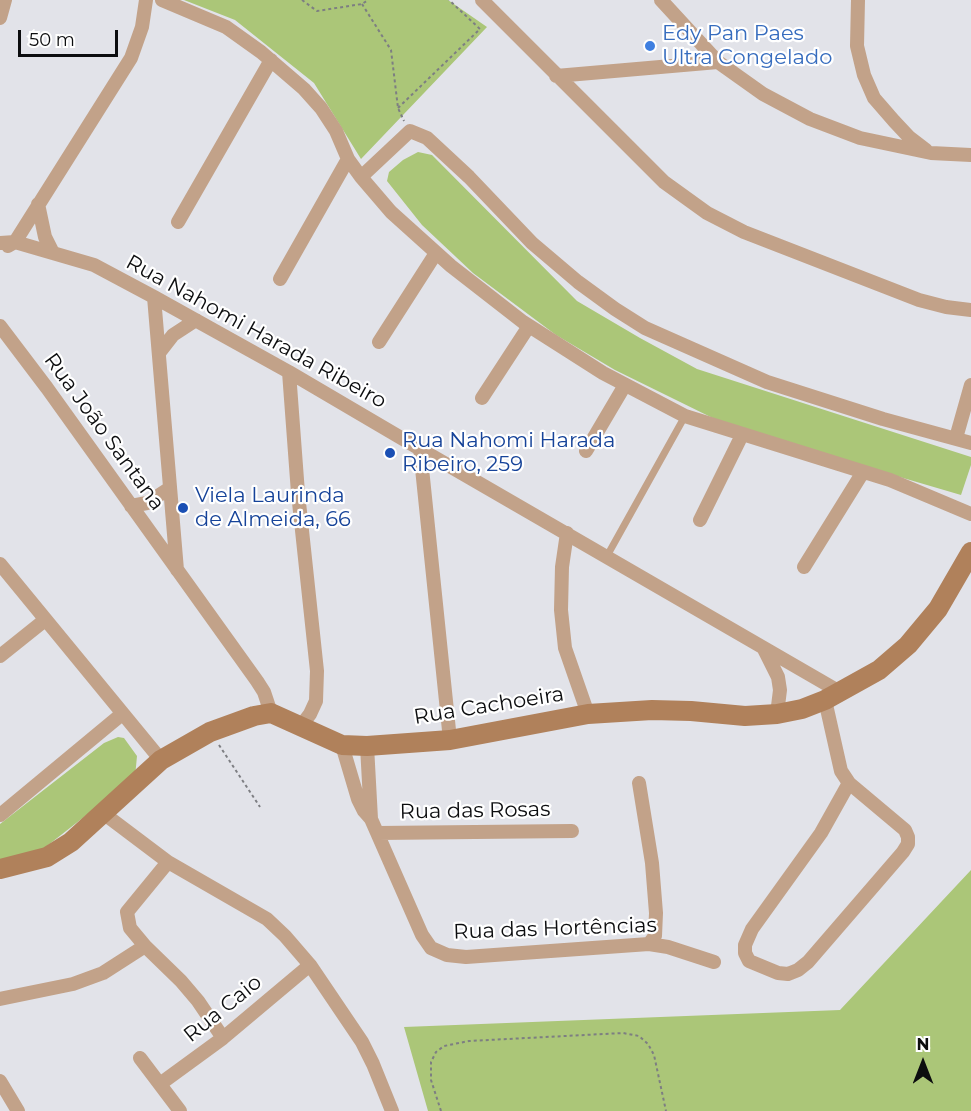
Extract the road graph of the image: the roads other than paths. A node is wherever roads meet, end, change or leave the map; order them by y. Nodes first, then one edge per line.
1 (5, 0) edge
2 (146, 0) edge
3 (162, 0) edge
4 (482, 0) edge
5 (661, 0) edge
6 (858, 0) edge
7 (0, 18) edge
8 (271, 60) junction
9 (718, 62) junction
10 (556, 76) junction
11 (930, 153) junction
12 (971, 155) edge
13 (348, 159) junction
14 (360, 177) junction
15 (38, 204) junction
16 (178, 222) dead end
17 (15, 242) junction
18 (0, 243) edge
19 (0, 251) edge
20 (53, 253) junction
21 (436, 253) junction
22 (280, 279) dead end
23 (154, 297) junction
24 (971, 310) edge
25 (196, 320) junction
26 (0, 326) edge
27 (528, 326) junction
28 (379, 342) dead end
29 (159, 353) junction
30 (289, 372) junction
31 (625, 385) junction
32 (971, 385) edge
33 (482, 399) dead end
34 (685, 416) junction
35 (742, 435) junction
36 (956, 438) junction
37 (971, 443) edge
38 (420, 449) junction
39 (586, 451) dead end
40 (863, 472) junction
41 (170, 488) junction
42 (132, 506) junction
43 (971, 514) edge
44 (700, 520) dead end
45 (567, 533) junction
46 (971, 552) edge
47 (607, 556) junction
48 (0, 564) edge
49 (804, 567) dead end
50 (177, 571) junction
51 (45, 620) junction
52 (762, 647) junction
53 (0, 656) edge
54 (832, 696) junction
55 (271, 713) junction
56 (122, 714) junction
57 (588, 714) junction
58 (777, 714) junction
59 (301, 726) junction
60 (450, 740) junction
61 (342, 745) junction
62 (367, 746) junction
63 (161, 760) junction
64 (639, 783) dead end
65 (849, 783) junction
66 (103, 813) junction
67 (0, 815) edge
68 (371, 819) junction
69 (572, 831) dead end
70 (378, 833) junction
71 (168, 862) junction
72 (0, 868) edge
73 (649, 944) junction
74 (145, 946) junction
75 (714, 962) dead end
76 (310, 965) junction
77 (0, 999) edge
78 (223, 1038) junction
79 (140, 1058) dead end
80 (0, 1081) edge
81 (160, 1084) junction
82 (18, 1111) edge
83 (180, 1111) edge
84 (392, 1111) edge

1 - 7 street
2 - 15 street
3 - 8 street
4 - 10 street
5 - 9 street
6 - 11 street
8 - 13 street
8 - 16 street
9 - 10 street
9 - 11 street
10 - 24 street
11 - 12 street
13 - 14 street
13 - 22 street
14 - 21 street
14 - 36 street
15 - 17 street
15 - 20 street
17 - 18 street, Rua Nahomi Harada Ribeiro
17 - 19 street
17 - 20 street, Rua Nahomi Harada Ribeiro
20 - 23 street, Rua Nahomi Harada Ribeiro
21 - 27 street
21 - 28 street
23 - 25 street, Rua Nahomi Harada Ribeiro
23 - 29 street
25 - 29 street
25 - 30 street, Rua Nahomi Harada Ribeiro
26 - 42 street, Rua João Santana
27 - 31 street
27 - 33 street
29 - 41 street
30 - 38 street, Rua Nahomi Harada Ribeiro
30 - 59 street
31 - 34 street
31 - 39 street
32 - 36 street
34 - 35 street
34 - 47 lane
35 - 40 street
35 - 44 street
36 - 37 street
38 - 45 street, Rua Nahomi Harada Ribeiro
38 - 60 street
40 - 43 street
40 - 49 street
41 - 42 street
41 - 50 street
42 - 50 street, Rua João Santana
45 - 47 street, Rua Nahomi Harada Ribeiro
45 - 57 street
46 - 54 main road, Rua Cachoeira
47 - 52 street, Rua Nahomi Harada Ribeiro
48 - 51 street
50 - 55 street, Rua João Santana
51 - 53 street
51 - 56 street
52 - 54 street, Rua Nahomi Harada Ribeiro
52 - 58 street
54 - 58 main road, Rua Cachoeira
54 - 65 street
55 - 59 main road, Rua Cachoeira
55 - 63 main road
56 - 63 street
56 - 67 street
57 - 58 main road, Rua Cachoeira
57 - 60 main road, Rua Cachoeira
59 - 61 main road, Rua Cachoeira
60 - 62 main road, Rua Cachoeira
61 - 62 main road, Rua Cachoeira
61 - 68 street, Rua das Hortências
62 - 68 street, Rua das Hortências
63 - 66 main road
64 - 73 street
65 - 65 street
66 - 71 street
66 - 72 main road
68 - 70 street, Rua das Hortências
69 - 70 street, Rua das Rosas
70 - 73 street, Rua das Hortências
71 - 74 street
71 - 76 street
73 - 75 street, Rua das Hortências
74 - 77 street
74 - 78 street
76 - 78 street, Rua Caio
76 - 84 street
78 - 81 street, Rua Caio
79 - 81 street
80 - 82 street
81 - 83 street

